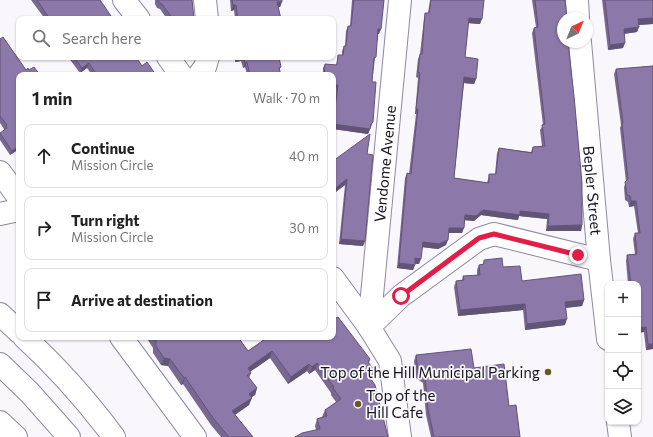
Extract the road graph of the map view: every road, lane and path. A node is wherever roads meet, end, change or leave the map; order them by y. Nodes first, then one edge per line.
1 (124, 0) edge
2 (205, 0) edge
3 (400, 0) edge
4 (577, 0) edge
5 (578, 12) edge
6 (137, 16) edge
7 (207, 16) edge
8 (581, 48) edge
9 (170, 60) edge
10 (207, 60) edge
11 (179, 72) edge
12 (201, 72) edge
13 (0, 172) edge
14 (16, 194) edge
15 (16, 211) edge
16 (0, 214) edge
17 (599, 260) junction
18 (336, 282) edge
19 (0, 314) edge
20 (605, 317) edge
21 (369, 327) junction
22 (16, 329) edge
23 (27, 340) edge
24 (123, 340) edge
25 (0, 364) edge
26 (0, 422) edge
27 (618, 425) edge
28 (16, 437) edge
29 (69, 437) edge
30 (114, 437) edge
31 (195, 437) edge
32 (400, 437) edge
33 (620, 437) edge

1 - 6 street
2 - 7 street
3 - 21 street, Vendome Avenue
4 - 5 street
8 - 17 street, Bepler Street
9 - 11 street
10 - 12 street
13 - 14 street
15 - 16 street
17 - 20 street, Bepler Street
17 - 21 street
18 - 21 street
19 - 22 street
21 - 32 street
23 - 30 street
24 - 31 street
25 - 29 street
26 - 28 street
27 - 33 street

